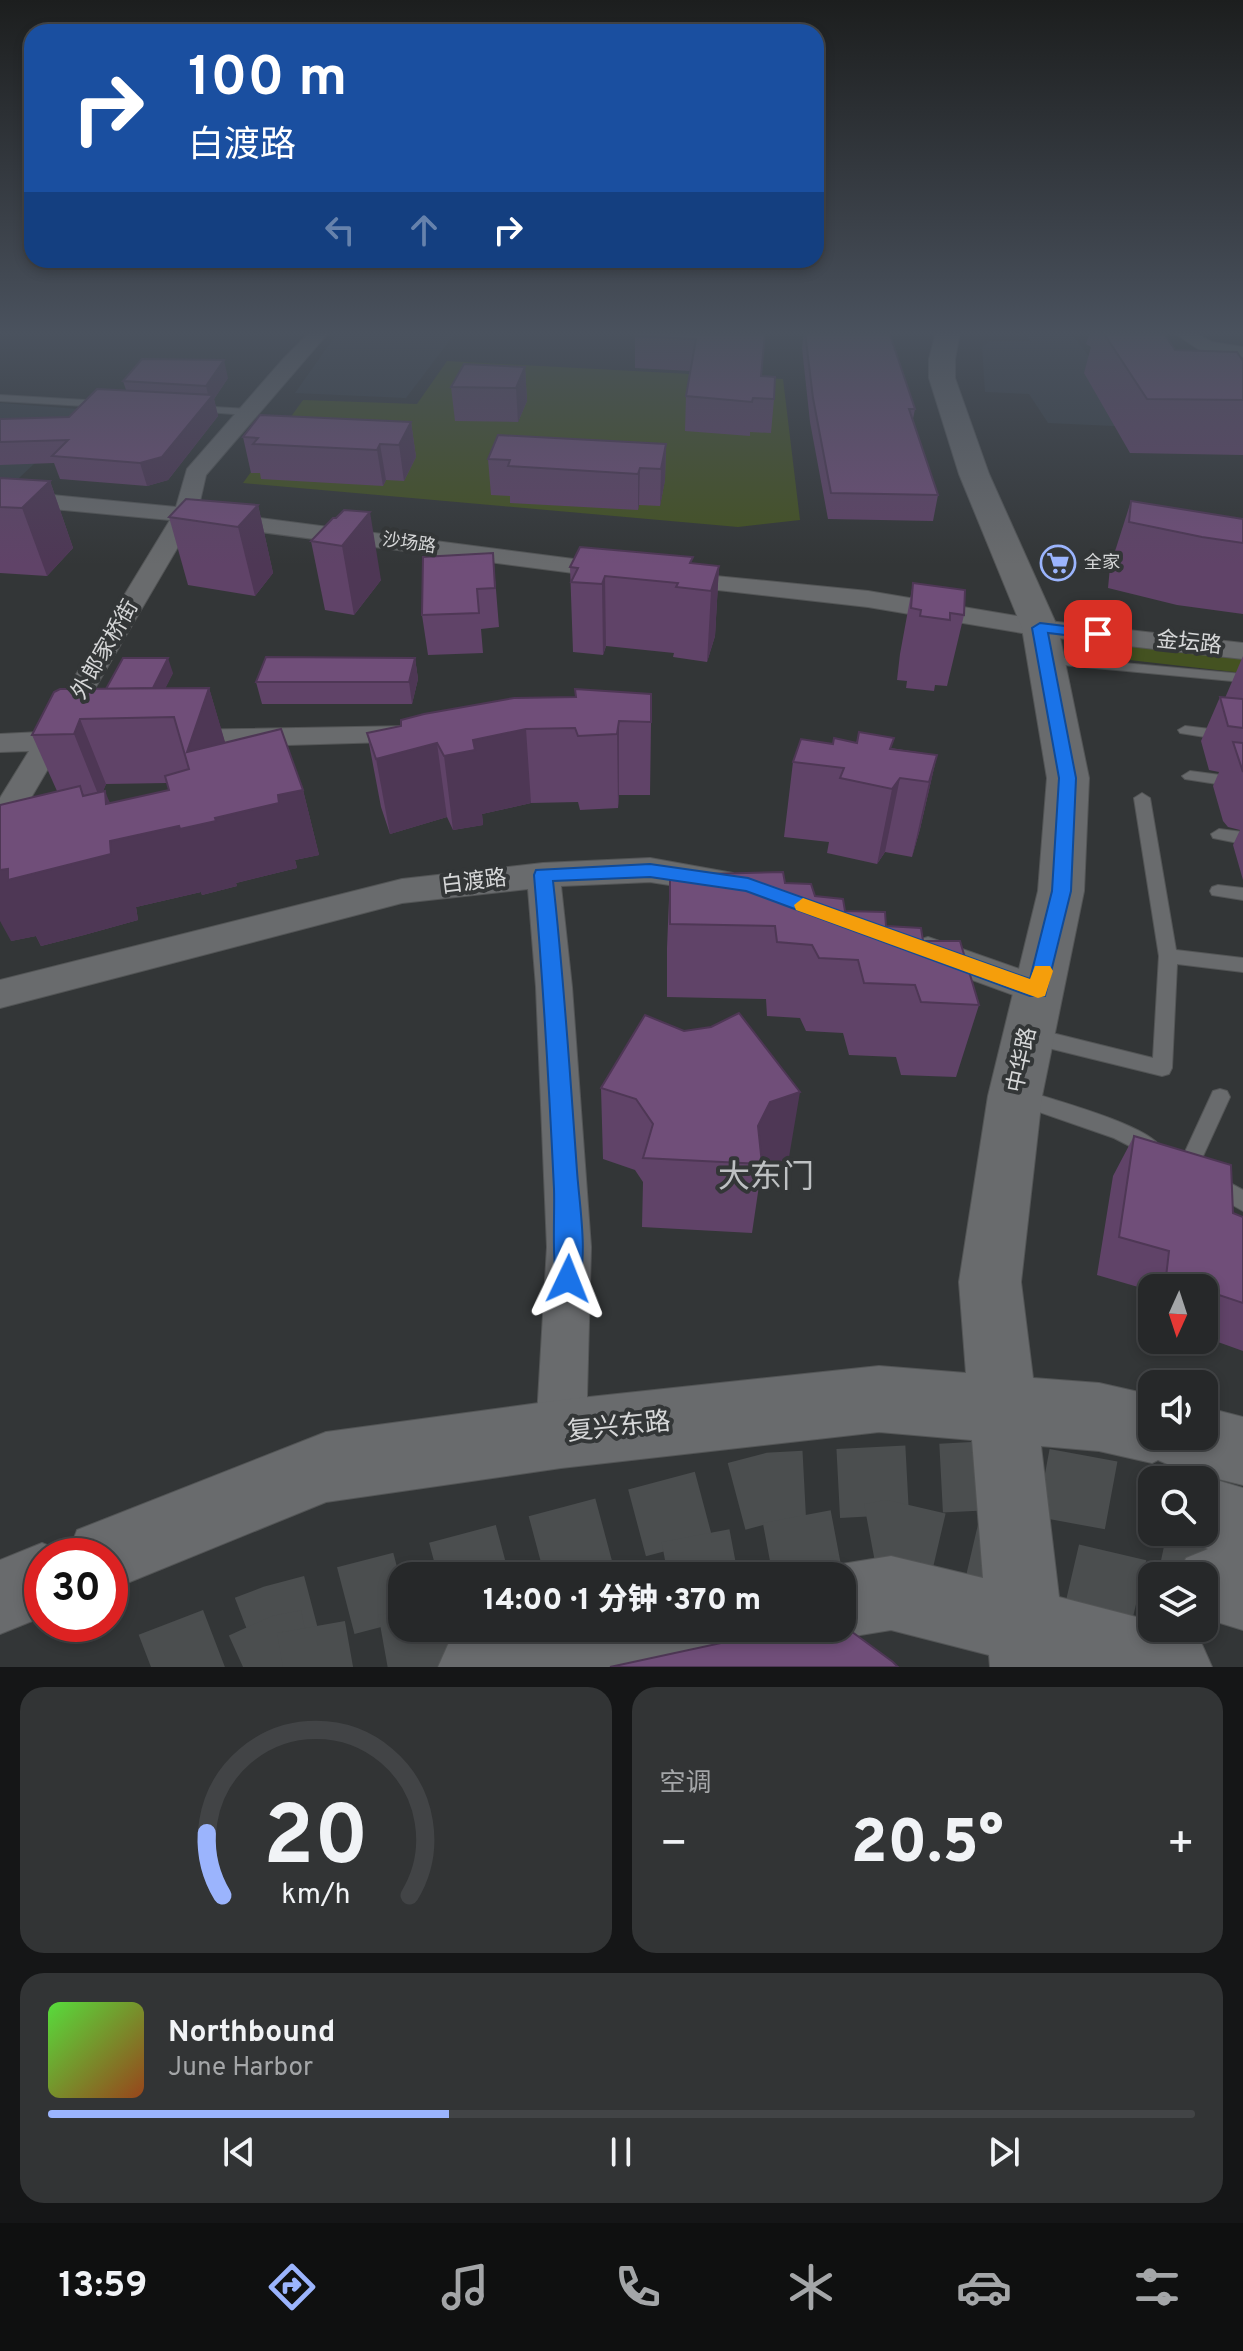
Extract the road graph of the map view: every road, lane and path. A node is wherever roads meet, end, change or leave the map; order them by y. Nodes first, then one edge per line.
1 (201, 410) edge
2 (951, 410) edge
3 (247, 412) joint
4 (0, 497) edge
5 (185, 515) junction
6 (644, 575) joint
7 (1043, 644) junction
8 (1243, 651) edge
9 (1243, 678) edge
10 (1185, 730) dead end
11 (411, 735) edge
12 (1243, 738) edge
13 (161, 739) edge
14 (99, 740) edge
15 (52, 741) junction
16 (0, 743) edge
17 (1190, 776) dead end
18 (1243, 783) edge
19 (1142, 798) dead end
20 (0, 824) edge
21 (1219, 834) dead end
22 (1243, 838) edge
23 (543, 875) junction
24 (748, 885) edge
25 (1218, 891) dead end
26 (1243, 894) edge
27 (896, 939) edge
28 (1168, 956) junction
29 (1243, 965) edge
30 (0, 994) edge
31 (1033, 1013) junction
32 (1015, 1096) junction
33 (1220, 1097) dead end
34 (1188, 1167) junction
35 (1243, 1201) edge
36 (1003, 1409) junction
37 (1138, 1426) edge
38 (561, 1434) junction
39 (1218, 1445) edge
40 (1243, 1451) edge
41 (128, 1546) edge
42 (24, 1587) edge
43 (0, 1597) edge
44 (856, 1599) edge
45 (616, 1642) edge
46 (1026, 1646) edge
47 (477, 1667) edge
48 (1173, 1667) edge

1 - 3 lane
2 - 7 street, 中华路
3 - 5 street, 外郎家桥街
4 - 5 street, 沙场路
5 - 6 street, 沙场路
5 - 15 street, 外郎家桥街
6 - 7 street, 金坛路
7 - 8 street, 金坛路
7 - 9 lane
7 - 31 street, 中华路
10 - 12 lane
11 - 13 street
14 - 15 street
15 - 16 street
15 - 20 street, 外郎家桥街
17 - 18 lane
19 - 28 lane
21 - 22 lane
23 - 24 street, 白渡路
23 - 30 street, 白渡路
23 - 38 street
25 - 26 lane
27 - 31 street
28 - 29 lane
28 - 31 lane
31 - 32 street, 中华路
32 - 34 lane
32 - 36 street, 中华路
33 - 34 lane
34 - 35 lane
36 - 37 street, 复兴东路
36 - 38 street, 复兴东路
36 - 46 street, 中华路
38 - 41 street, 复兴东路
39 - 40 street
42 - 43 street
44 - 46 street
45 - 47 street
46 - 48 street

